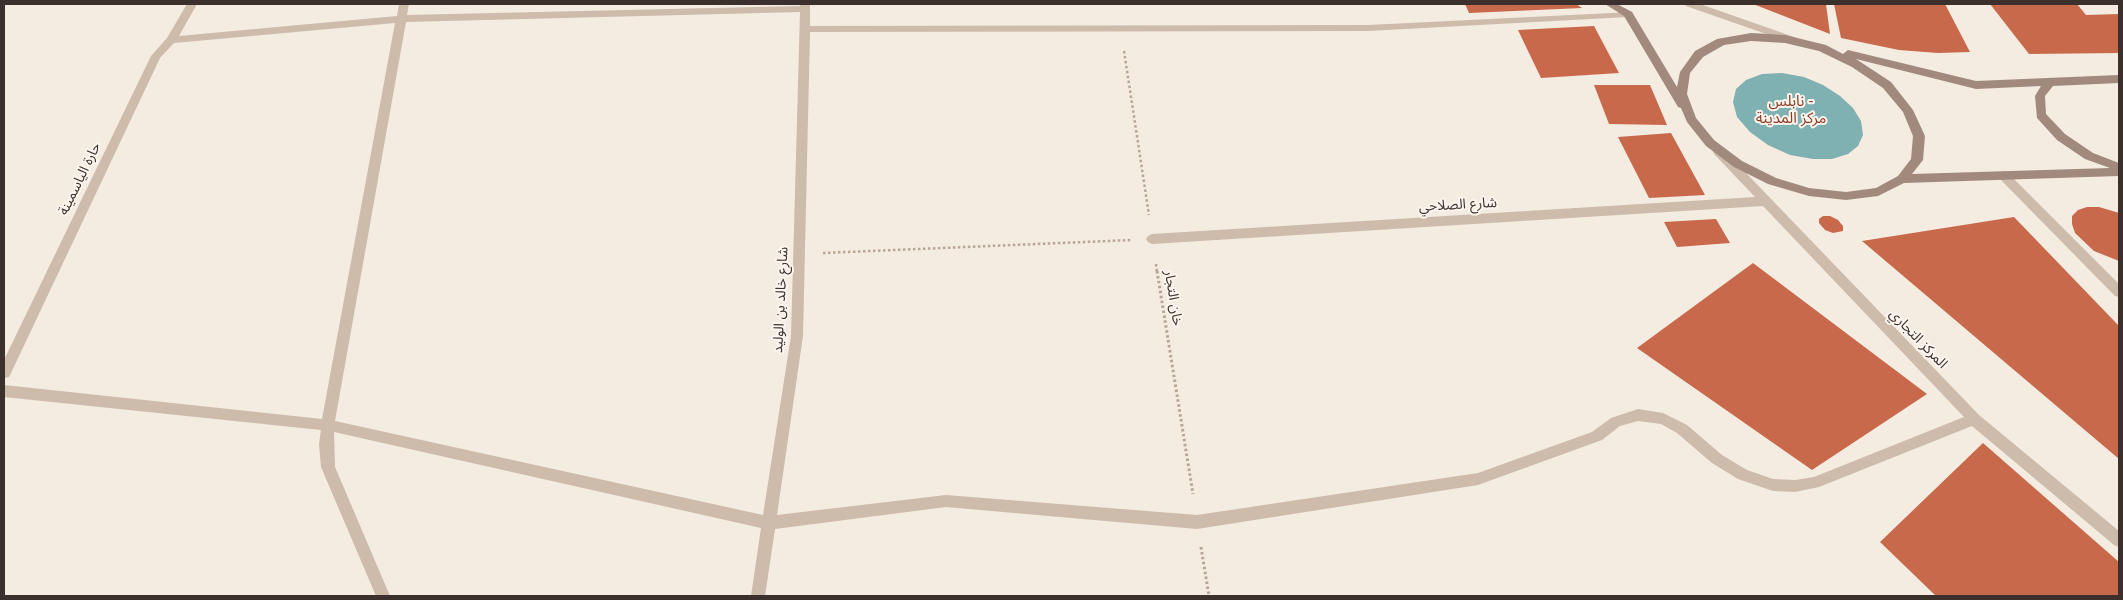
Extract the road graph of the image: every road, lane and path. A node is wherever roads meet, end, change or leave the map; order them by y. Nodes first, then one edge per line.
1 (192, 4) edge
2 (404, 4) edge
3 (1610, 4) edge
4 (1621, 4) edge
5 (1690, 4) edge
6 (805, 6) edge
7 (1628, 14) junction
8 (402, 19) junction
9 (804, 28) junction
10 (1120, 28) junction
11 (171, 40) junction
12 (1807, 45) junction
13 (2119, 80) edge
14 (2050, 82) junction
15 (1691, 119) junction
16 (1710, 143) junction
17 (2119, 168) edge
18 (2119, 172) edge
19 (2003, 175) junction
20 (1902, 180) junction
21 (1766, 201) junction
22 (1152, 239) junction
23 (799, 254) junction
24 (2119, 292) edge
25 (4, 373) edge
26 (4, 391) edge
27 (1974, 418) junction
28 (328, 426) junction
29 (1197, 522) junction
30 (769, 523) junction
31 (2119, 540) edge
32 (383, 596) edge
33 (758, 596) edge
34 (1209, 596) edge

1 - 11 street, حارة الياسمينة
2 - 8 street
3 - 7 main road
4 - 7 street
5 - 12 street
6 - 8 street
6 - 9 street, شارع خالد بن الوليد
7 - 10 street
7 - 15 main road
8 - 11 street
8 - 28 street
9 - 10 street
9 - 23 street, شارع خالد بن الوليد
10 - 22 path, خان التجار
11 - 25 street, حارة الياسمينة
12 - 14 main road
12 - 15 main road
12 - 20 main road
13 - 14 main road
14 - 17 main road
15 - 16 main road
16 - 20 main road
16 - 21 street, المركز التجاري
18 - 19 main road
19 - 20 main road
19 - 24 street
21 - 22 street, شارع الصلاحي
21 - 27 street, المركز التجاري
22 - 23 path
22 - 29 path, خان التجار
23 - 30 street, شارع خالد بن الوليد
26 - 28 street
27 - 29 street
27 - 31 street, المركز التجاري
28 - 30 street
28 - 32 street
29 - 30 street
29 - 34 path, خان التجار
30 - 33 street, شارع خالد بن الوليد

